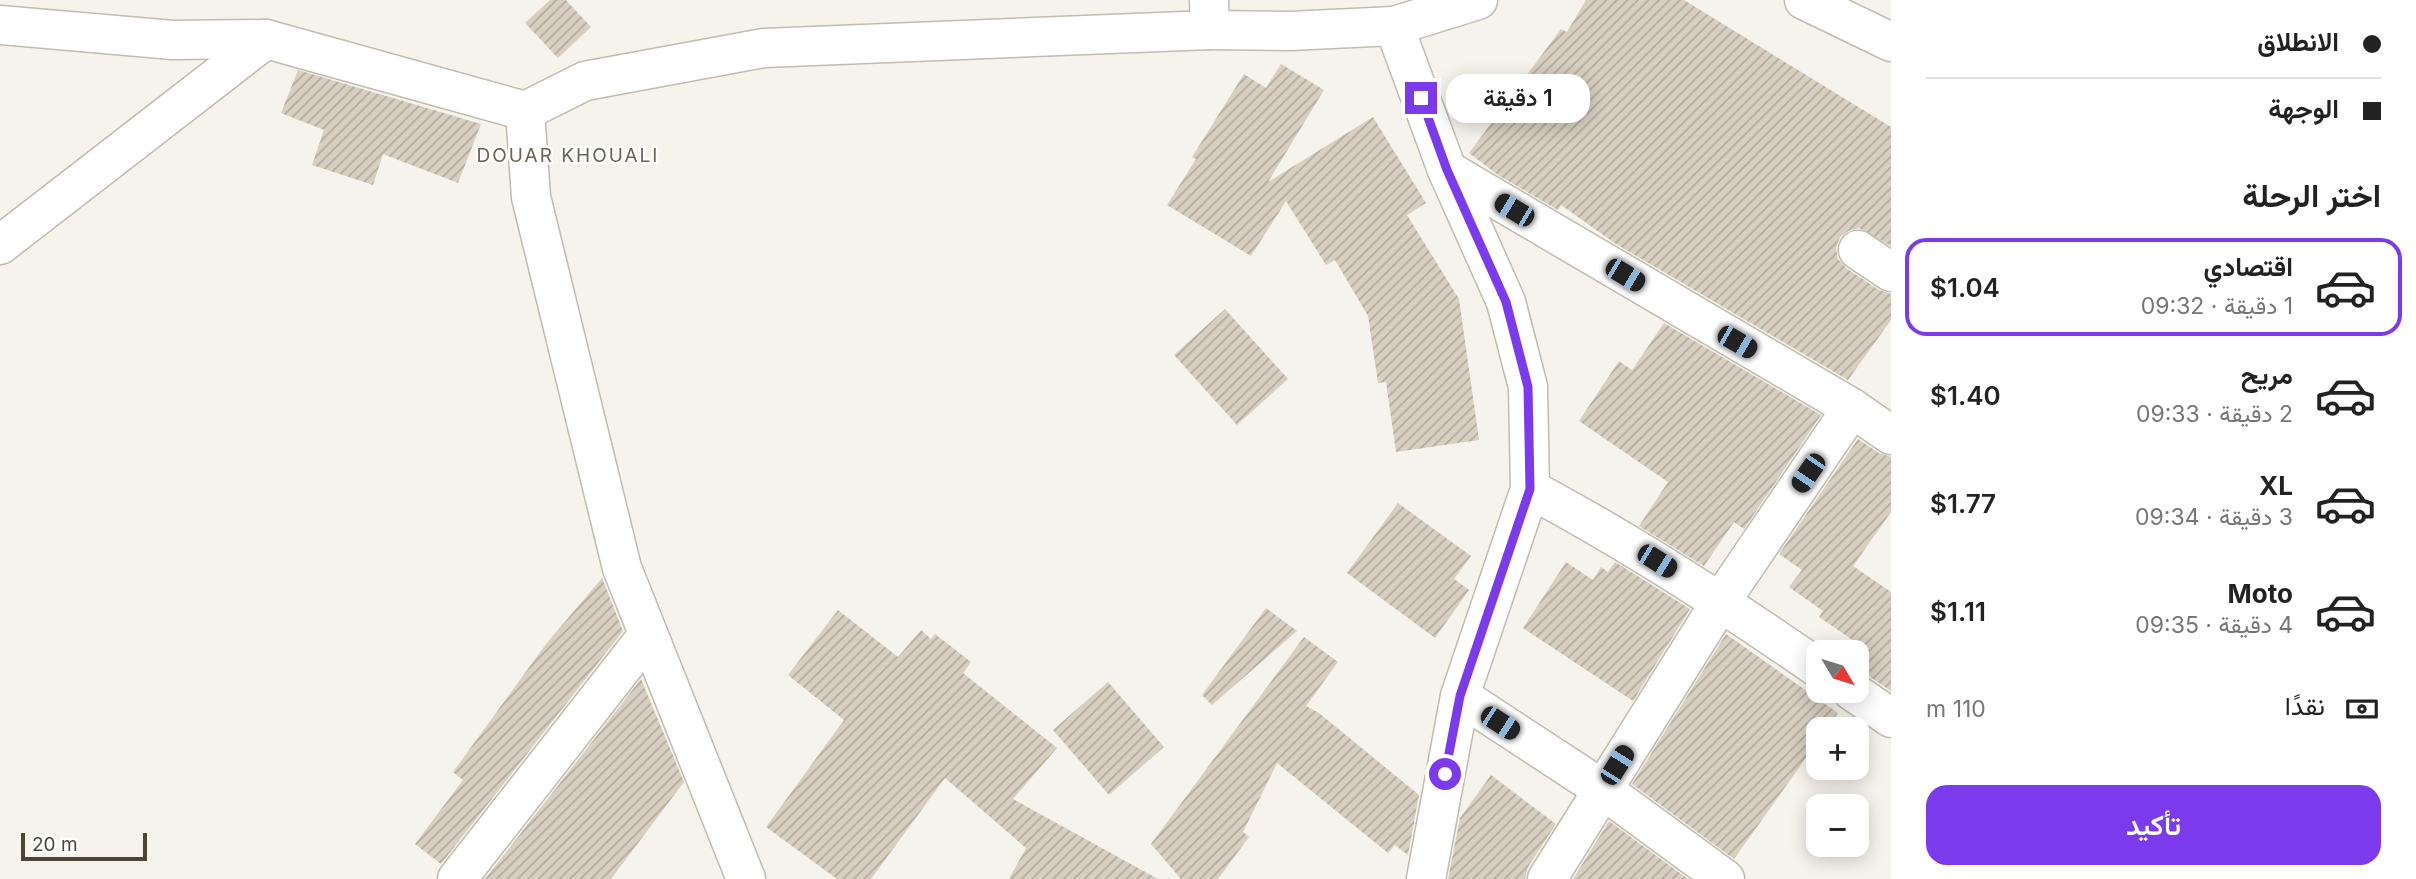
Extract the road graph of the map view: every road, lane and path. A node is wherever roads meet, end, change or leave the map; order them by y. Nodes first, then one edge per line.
1 (1478, 0) edge
2 (1804, 0) edge
3 (1209, 15) edge
4 (0, 25) edge
5 (1394, 26) junction
6 (266, 39) junction
7 (1891, 42) edge
8 (525, 111) junction
9 (1447, 170) junction
10 (0, 245) edge
11 (1858, 250) dead end
12 (1891, 272) edge
13 (1852, 408) junction
14 (1891, 435) edge
15 (1530, 489) junction
16 (1721, 601) junction
17 (648, 635) junction
18 (1806, 660) edge
19 (1460, 696) junction
20 (1869, 703) edge
21 (1891, 718) edge
22 (1602, 789) junction
23 (457, 879) edge
24 (746, 879) edge
25 (1426, 879) edge
26 (1547, 879) edge
27 (1725, 879) edge

1 - 5 street
2 - 7 street
3 - 5 street
3 - 8 street
4 - 6 street
5 - 9 street
6 - 8 street
6 - 10 street
8 - 17 street
9 - 13 street
9 - 15 street
11 - 12 street
13 - 14 street
13 - 16 street
15 - 16 street
15 - 19 street
16 - 18 street
16 - 22 street
17 - 23 street
17 - 24 street
19 - 22 street
19 - 25 street
20 - 21 street
22 - 26 street
22 - 27 street

